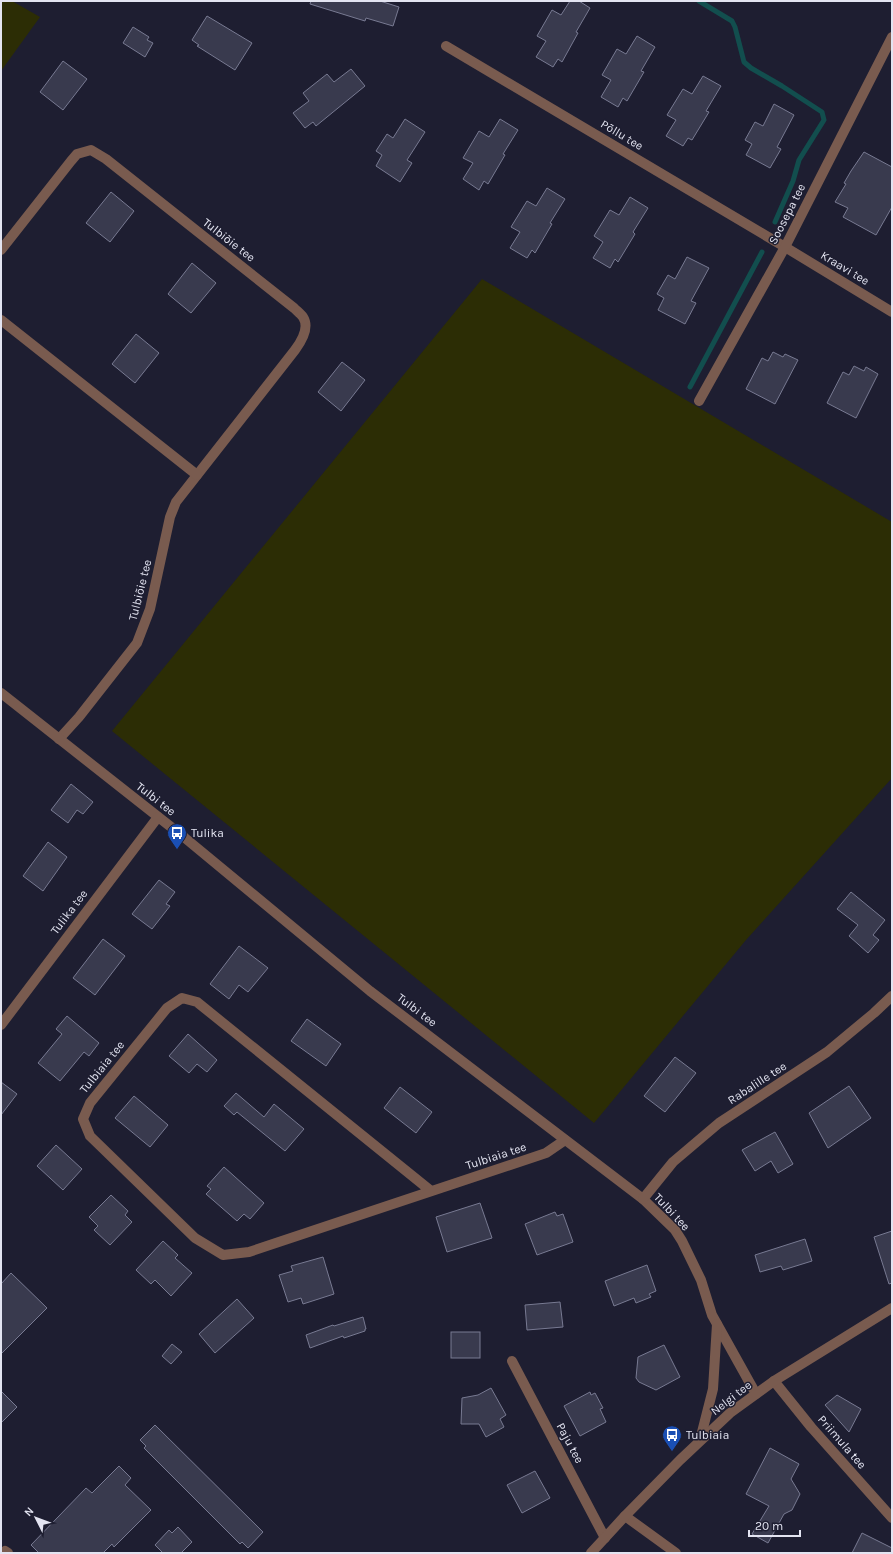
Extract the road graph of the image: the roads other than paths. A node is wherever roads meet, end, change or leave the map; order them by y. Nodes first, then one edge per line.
1 (892, 37) edge
2 (446, 46) dead end
3 (785, 247) junction
4 (1, 250) edge
5 (892, 312) edge
6 (1, 320) edge
7 (699, 401) dead end
8 (197, 475) junction
9 (1, 693) edge
10 (59, 739) junction
11 (158, 817) junction
12 (892, 996) edge
13 (1, 1025) edge
14 (565, 1140) junction
15 (431, 1191) junction
16 (643, 1199) junction
17 (892, 1308) edge
18 (717, 1324) junction
19 (512, 1361) dead end
20 (774, 1381) junction
21 (756, 1394) junction
22 (700, 1440) junction
23 (625, 1516) junction
24 (892, 1518) edge
25 (605, 1538) junction
26 (591, 1553) edge
27 (676, 1553) edge

1 - 3 street, Soosepa tee
2 - 3 street, Põllu tee
3 - 5 street, Kraavi tee
3 - 7 street, Soosepa tee
4 - 8 street, Tulbiõie tee
6 - 8 street
8 - 10 street, Tulbiõie tee
9 - 10 street, Tulbi tee
10 - 11 street, Tulbi tee
11 - 13 street, Tulika tee
11 - 14 street, Tulbi tee
12 - 16 street, Rabalille tee
14 - 15 street, Tulbiaia tee
14 - 16 street, Tulbi tee
15 - 15 street, Tulbiaia tee
16 - 18 street, Tulbi tee
17 - 20 street, Nelgi tee
18 - 21 street, Tulbi tee
18 - 22 street
19 - 25 street, Paju tee
20 - 21 street, Nelgi tee
20 - 24 street, Priimula tee
21 - 22 street, Nelgi tee
22 - 23 street, Nelgi tee
23 - 25 street, Nelgi tee
23 - 27 street
25 - 26 street, Nelgi tee

